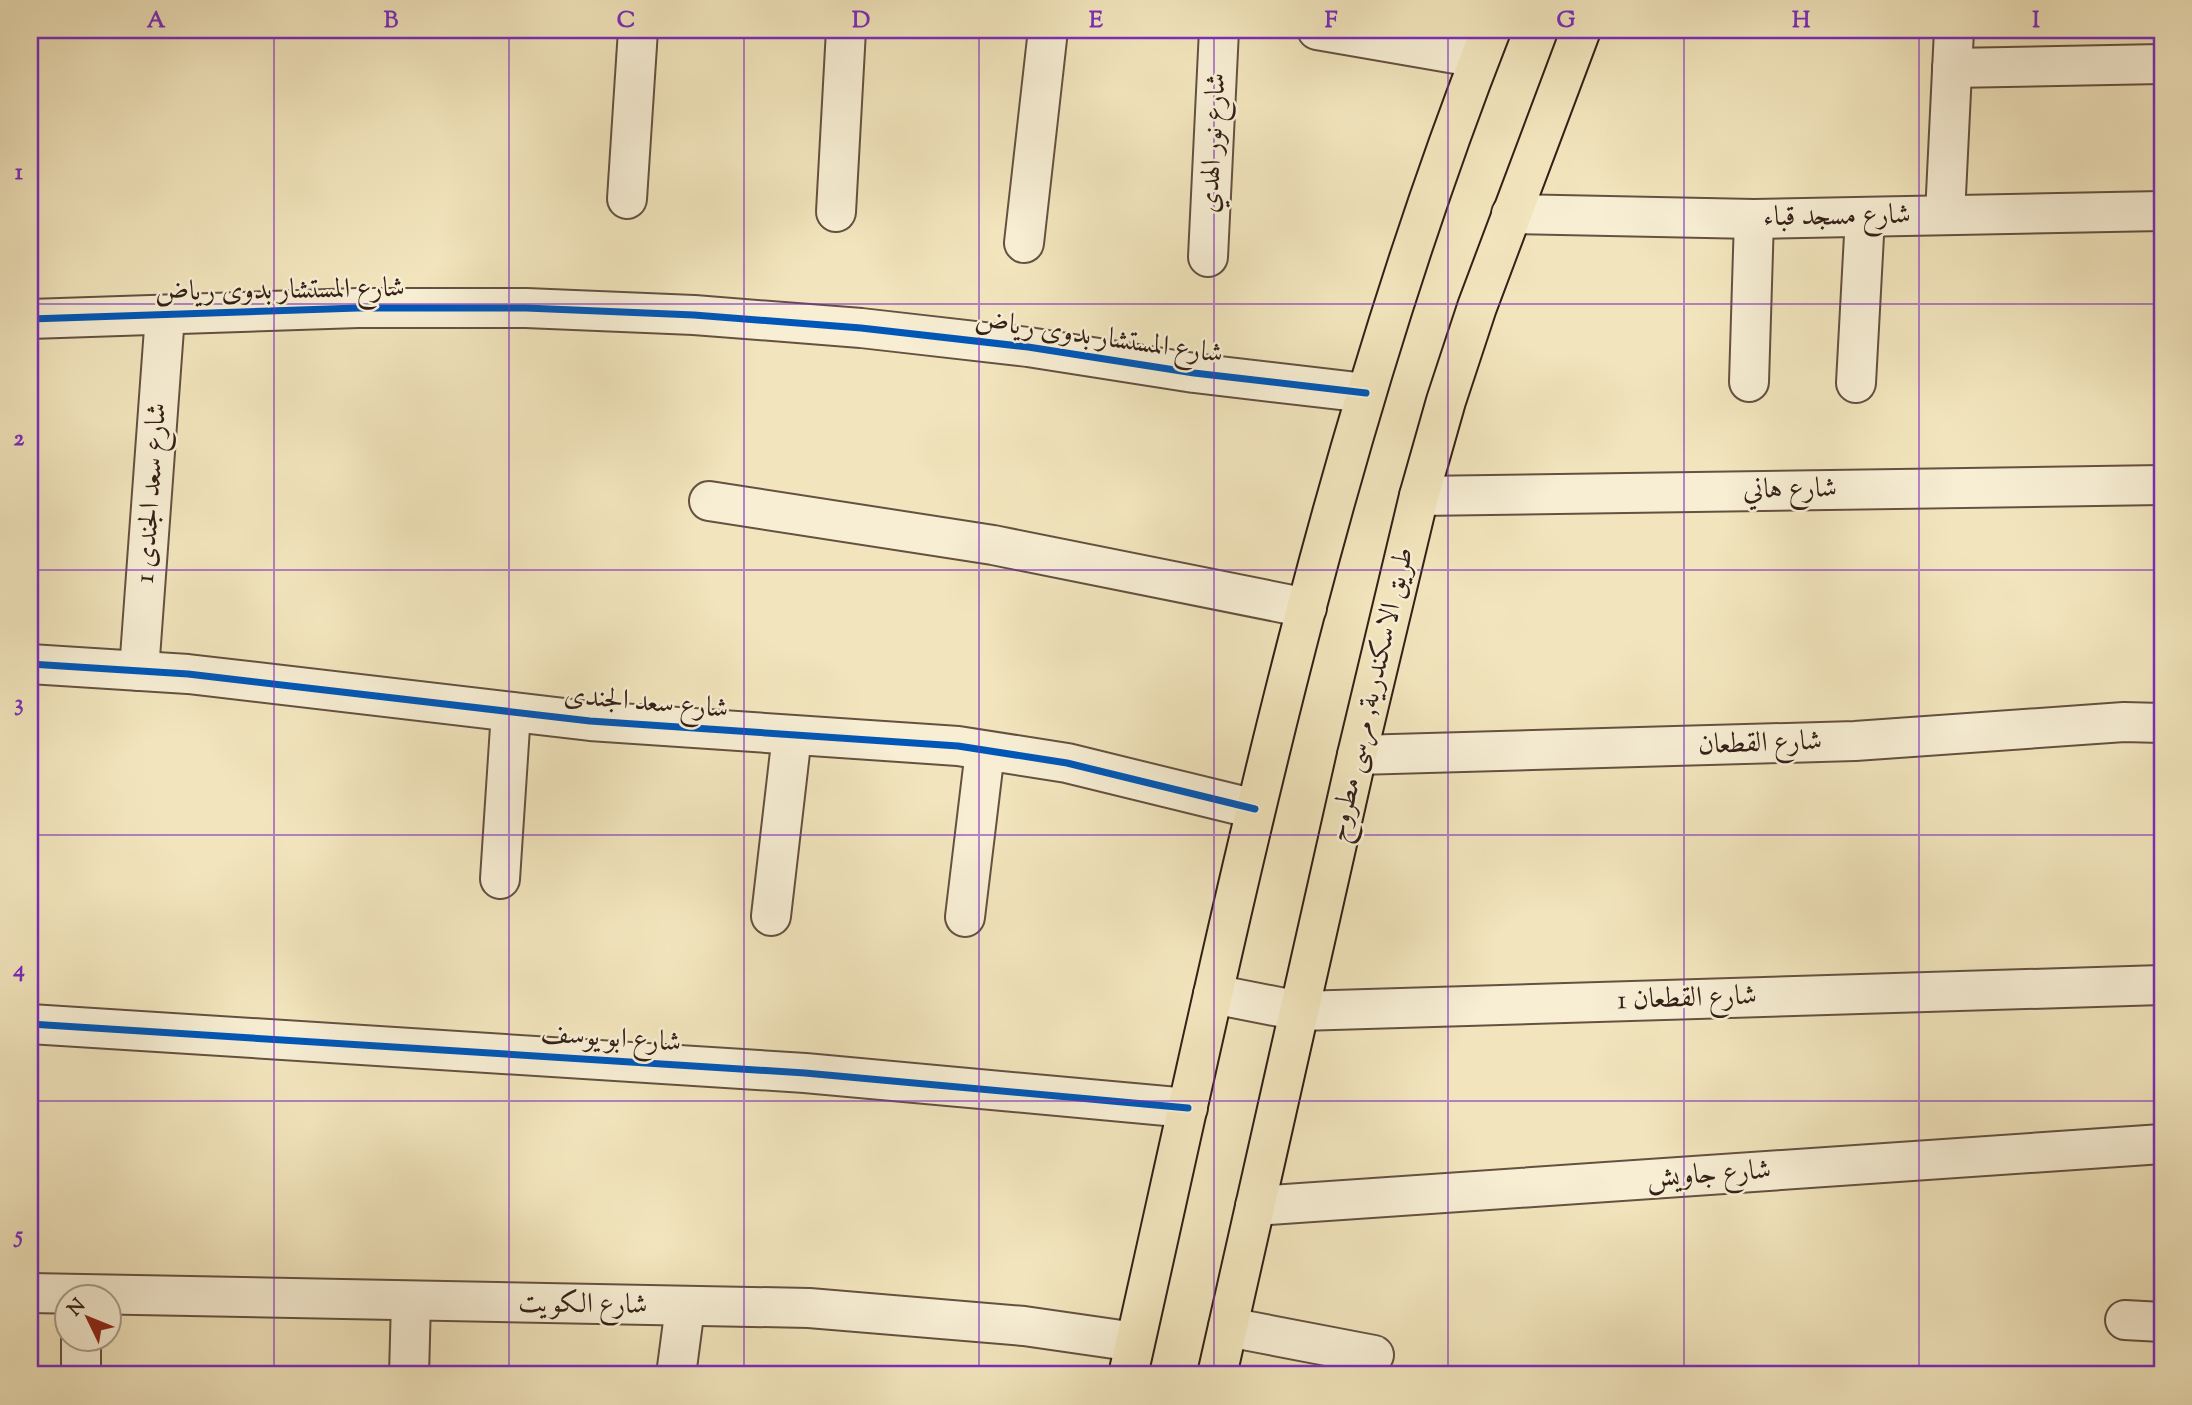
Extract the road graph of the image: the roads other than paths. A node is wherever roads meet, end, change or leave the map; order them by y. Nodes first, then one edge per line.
1 (638, 30) edge
2 (846, 30) edge
3 (1048, 30) edge
4 (1219, 30) edge
5 (1317, 30) edge
6 (1581, 30) edge
7 (1954, 30) edge
8 (1485, 44) edge
9 (2162, 64) edge
10 (1952, 68) junction
11 (627, 199) dead end
12 (2162, 211) edge
13 (836, 212) dead end
14 (1511, 214) junction
15 (1945, 215) junction
16 (1865, 217) junction
17 (1754, 219) junction
18 (1024, 243) dead end
19 (1208, 257) dead end
20 (165, 315) junction
21 (30, 319) edge
22 (1749, 382) dead end
23 (1856, 383) dead end
24 (1366, 393) junction
25 (2162, 485) edge
26 (1419, 496) junction
27 (709, 501) dead end
28 (1307, 608) junction
29 (30, 664) edge
30 (139, 671) junction
31 (511, 712) junction
32 (2162, 723) edge
33 (792, 735) junction
34 (985, 751) junction
35 (1357, 755) junction
36 (1255, 809) junction
37 (500, 879) dead end
38 (771, 916) dead end
39 (965, 917) dead end
40 (2162, 985) edge
41 (1213, 994) junction
42 (1300, 1011) junction
43 (30, 1024) edge
44 (1188, 1108) junction
45 (2162, 1143) edge
46 (1255, 1206) junction
47 (30, 1293) edge
48 (52, 1294) edge
49 (122, 1296) edge
50 (411, 1301) junction
51 (685, 1307) junction
52 (1228, 1327) junction
53 (81, 1352) edge
54 (1374, 1355) dead end
55 (1131, 1359) edge
56 (81, 1375) edge
57 (409, 1375) edge
58 (676, 1375) edge
59 (1217, 1375) edge

1 - 11 street
2 - 13 street
3 - 18 street
4 - 19 street, شارع نور الهدي
5 - 8 street
6 - 14 main road, طريق الاسكندرية, مرسى مطروح
7 - 10 street
8 - 24 main road
9 - 10 street
10 - 15 street
12 - 15 street, شارع مسجد قباء
14 - 17 street, شارع مسجد قباء
14 - 26 main road, طريق الاسكندرية, مرسى مطروح
15 - 16 street, شارع مسجد قباء
16 - 17 street, شارع مسجد قباء
16 - 23 street
17 - 22 street
20 - 21 street, شارع المستشار بدوى رياض
20 - 24 street, شارع المستشار بدوى رياض
20 - 30 street, شارع سعد الجندى 1
24 - 28 main road
25 - 26 street, شارع هاني
26 - 35 main road, طريق الاسكندرية, مرسى مطروح
27 - 28 street
28 - 36 main road
29 - 30 street, شارع سعد الجندى
30 - 31 street, شارع سعد الجندى
31 - 33 street, شارع سعد الجندى
31 - 37 street
32 - 35 street, شارع القطعان
33 - 34 street, شارع سعد الجندى
33 - 38 street
34 - 36 street, شارع سعد الجندى
34 - 39 street
35 - 42 main road, طريق الاسكندرية, مرسى مطروح
36 - 41 main road
40 - 42 street, شارع القطعان 1
41 - 42 street, شارع القطعان 1
41 - 44 main road
42 - 46 main road, طريق الاسكندرية, مرسى مطروح
43 - 44 street, شارع ابو يوسف
44 - 55 main road
45 - 46 street, شارع جاويش
46 - 52 main road, طريق الاسكندرية, مرسى مطروح
47 - 48 street, شارع الكويت
49 - 50 street, شارع الكويت
50 - 51 street, شارع الكويت
50 - 57 street
51 - 55 street, شارع الكويت
51 - 58 street
52 - 54 street
52 - 59 main road, طريق الاسكندرية, مرسى مطروح
53 - 56 street

